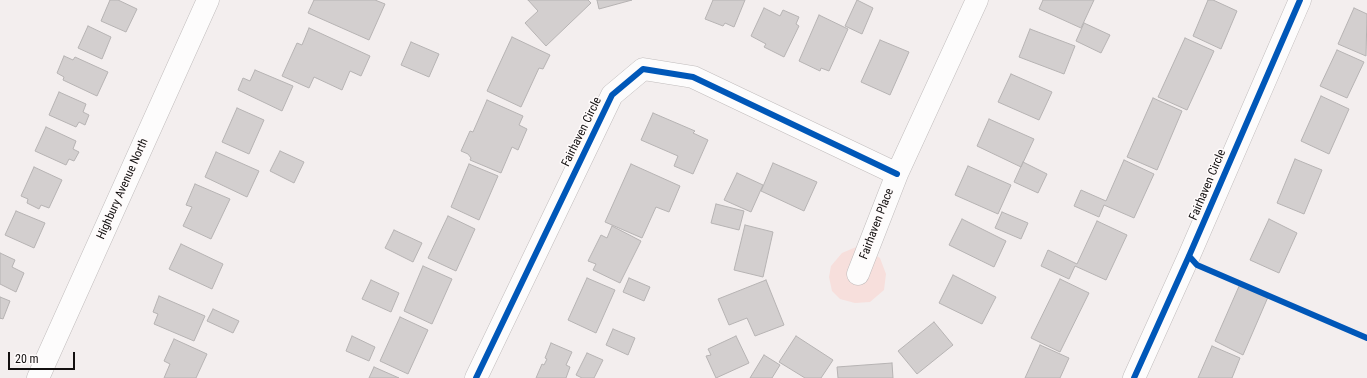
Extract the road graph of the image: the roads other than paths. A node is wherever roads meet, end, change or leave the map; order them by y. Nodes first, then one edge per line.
1 (208, 0) edge
2 (976, 0) edge
3 (1300, 0) edge
4 (897, 174) junction
5 (858, 274) dead end
6 (38, 378) edge
7 (476, 378) edge
8 (1134, 378) edge

1 - 6 street, Highbury Avenue North
2 - 4 street
3 - 8 street, Fairhaven Circle
4 - 5 street, Fairhaven Place
4 - 7 street, Fairhaven Circle

